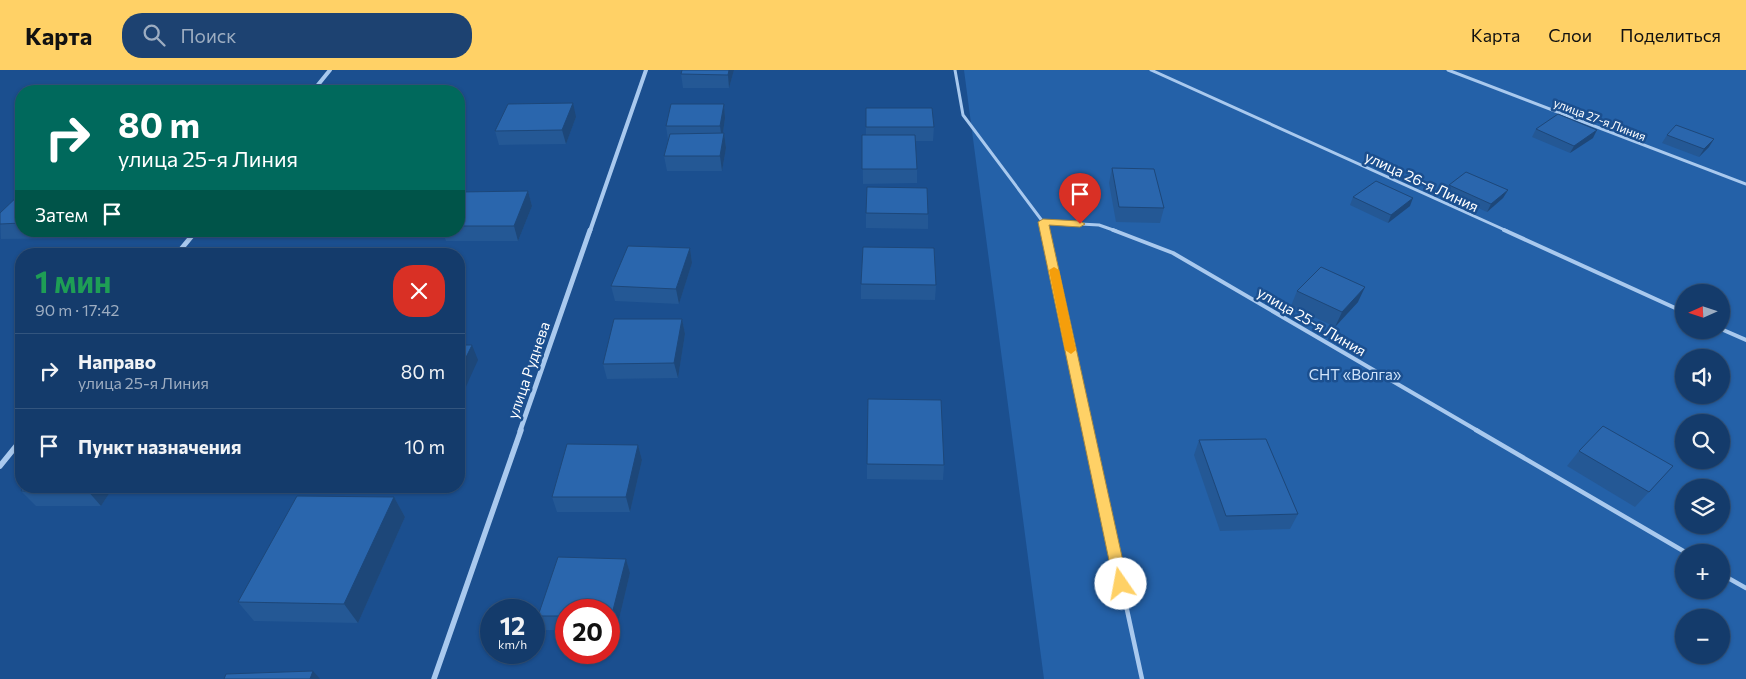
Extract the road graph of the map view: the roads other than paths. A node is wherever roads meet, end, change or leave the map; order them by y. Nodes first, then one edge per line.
1 (330, 70) edge
2 (646, 70) edge
3 (955, 70) edge
4 (1151, 70) edge
5 (1448, 70) edge
6 (318, 85) edge
7 (1746, 184) edge
8 (1043, 222) junction
9 (191, 237) edge
10 (182, 248) edge
11 (1675, 308) edge
12 (1730, 333) edge
13 (1746, 340) edge
14 (15, 447) edge
15 (0, 466) edge
16 (1675, 546) edge
17 (1730, 579) edge
18 (1746, 588) edge
19 (434, 679) edge
20 (1142, 679) edge

1 - 6 street
2 - 19 street, улица Руднева
3 - 8 lane
4 - 11 lane, улица 26-я Линия
5 - 7 lane, улица 27-я Линия
8 - 16 lane, улица 25-я Линия
8 - 20 lane
9 - 10 street
12 - 13 lane
14 - 15 street
17 - 18 lane

